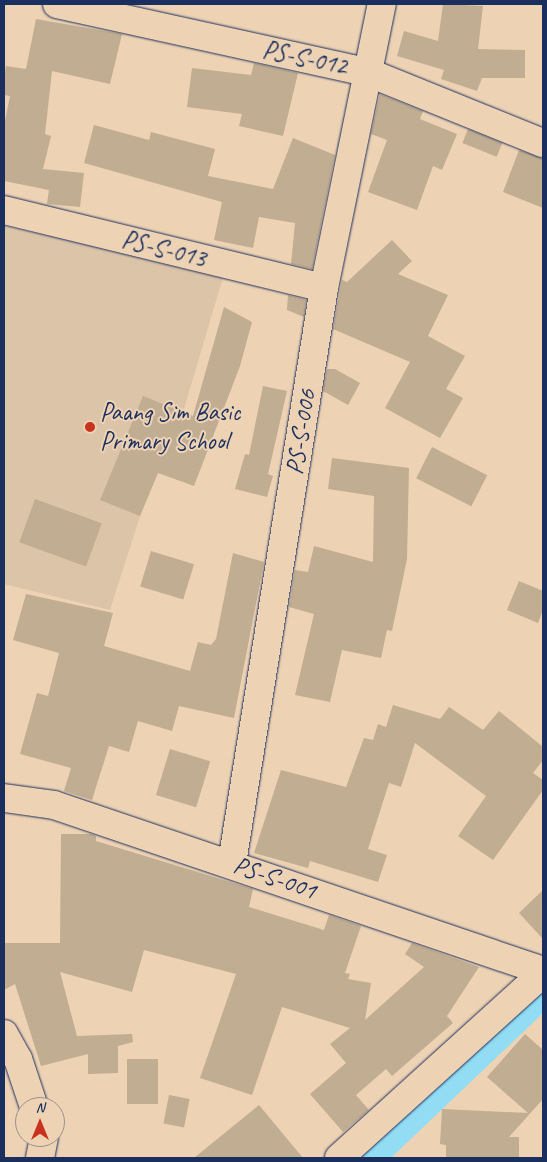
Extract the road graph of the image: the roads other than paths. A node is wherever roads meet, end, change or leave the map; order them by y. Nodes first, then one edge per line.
1 (57, 4) edge
2 (382, 4) edge
3 (367, 72) junction
4 (543, 143) edge
5 (4, 210) edge
6 (324, 288) junction
7 (4, 798) edge
8 (232, 863) junction
9 (543, 972) edge
10 (4, 1034) edge
11 (31, 1097) edge
12 (339, 1158) edge

1 - 3 street, PS-S-012
2 - 3 street, PS-S-006
3 - 4 street, PS-S-012
3 - 6 street, PS-S-006
5 - 6 street, PS-S-013
6 - 8 street, PS-S-006
7 - 8 street, PS-S-001
8 - 9 street, PS-S-001
9 - 12 street
10 - 11 street

